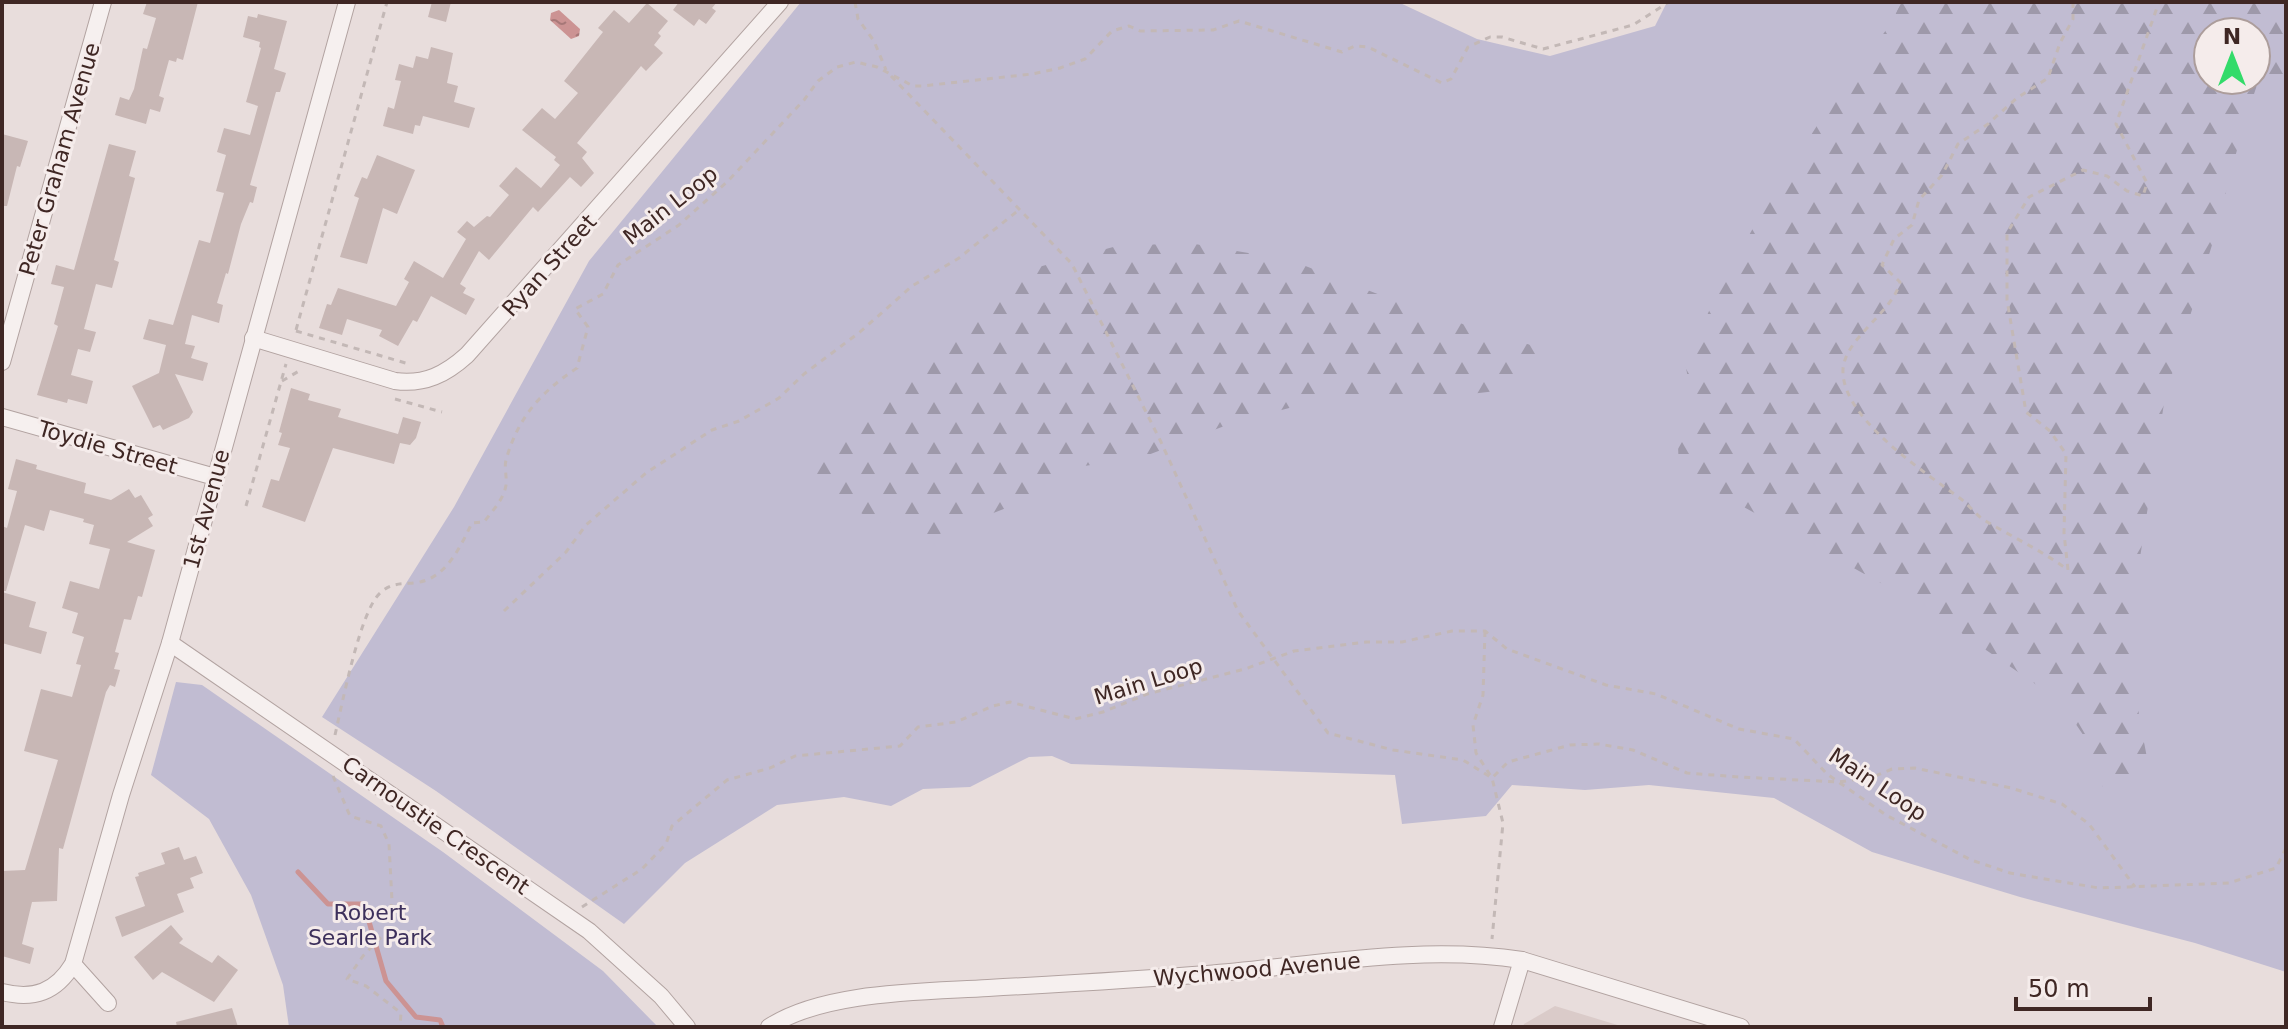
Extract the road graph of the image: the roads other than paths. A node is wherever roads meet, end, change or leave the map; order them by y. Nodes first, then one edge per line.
1 (103, 2) edge
2 (347, 2) edge
3 (780, 2) edge
4 (253, 338) junction
5 (2, 362) edge
6 (2, 417) edge
7 (215, 477) junction
8 (170, 643) junction
9 (1522, 960) junction
10 (73, 964) junction
11 (2, 992) edge
12 (108, 1003) dead end
13 (687, 1027) edge
14 (769, 1027) edge
15 (1502, 1027) edge
16 (1741, 1027) edge

1 - 5 street, Peter Graham Avenue
2 - 4 street, 1st Avenue
3 - 4 street, Ryan Street
4 - 7 street, 1st Avenue
6 - 7 street, Toydie Street
7 - 8 street, 1st Avenue
8 - 10 street, 1st Avenue
8 - 13 street, Carnoustie Crescent
9 - 14 street, Wychwood Avenue
9 - 15 street
9 - 16 street, Wychwood Avenue
10 - 11 street
10 - 12 street

